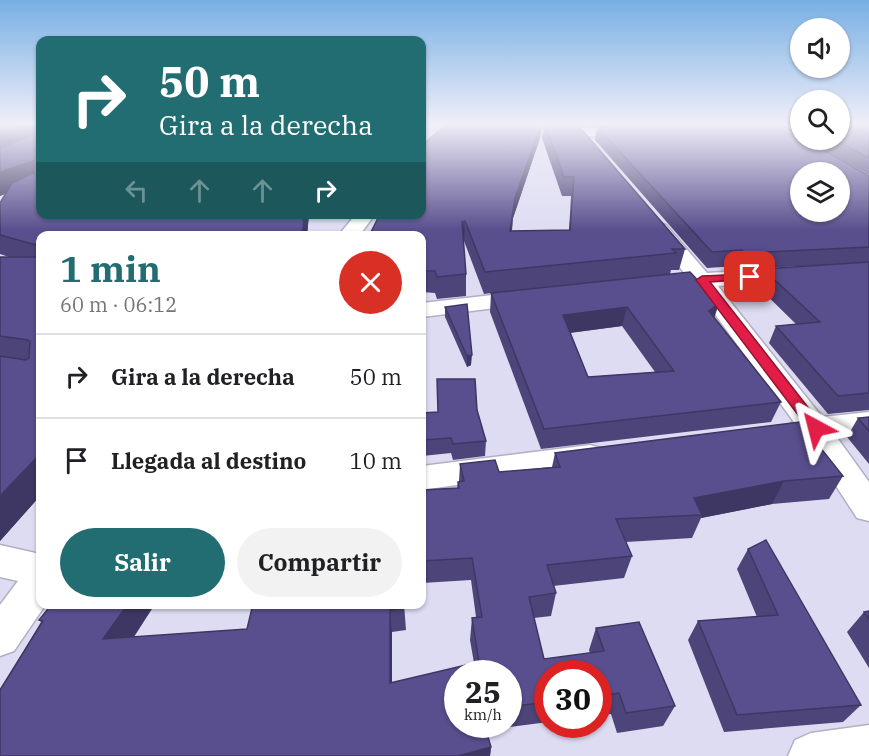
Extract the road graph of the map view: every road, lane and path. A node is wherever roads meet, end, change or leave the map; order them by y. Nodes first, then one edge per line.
1 (648, 216) edge
2 (362, 219) edge
3 (352, 231) edge
4 (869, 270) edge
5 (702, 280) junction
6 (667, 283) edge
7 (550, 296) edge
8 (426, 310) edge
9 (869, 422) edge
10 (816, 428) junction
11 (770, 434) edge
12 (619, 453) edge
13 (426, 477) edge
14 (869, 508) edge
15 (0, 561) edge
16 (36, 569) edge
17 (36, 588) edge
18 (0, 637) edge
19 (869, 748) edge
20 (811, 756) edge

1 - 5 street
2 - 3 street
4 - 5 street
5 - 6 street
5 - 10 street
7 - 8 street
9 - 10 street
10 - 11 street
10 - 14 street
12 - 13 street
15 - 16 street
17 - 18 street
19 - 20 street

